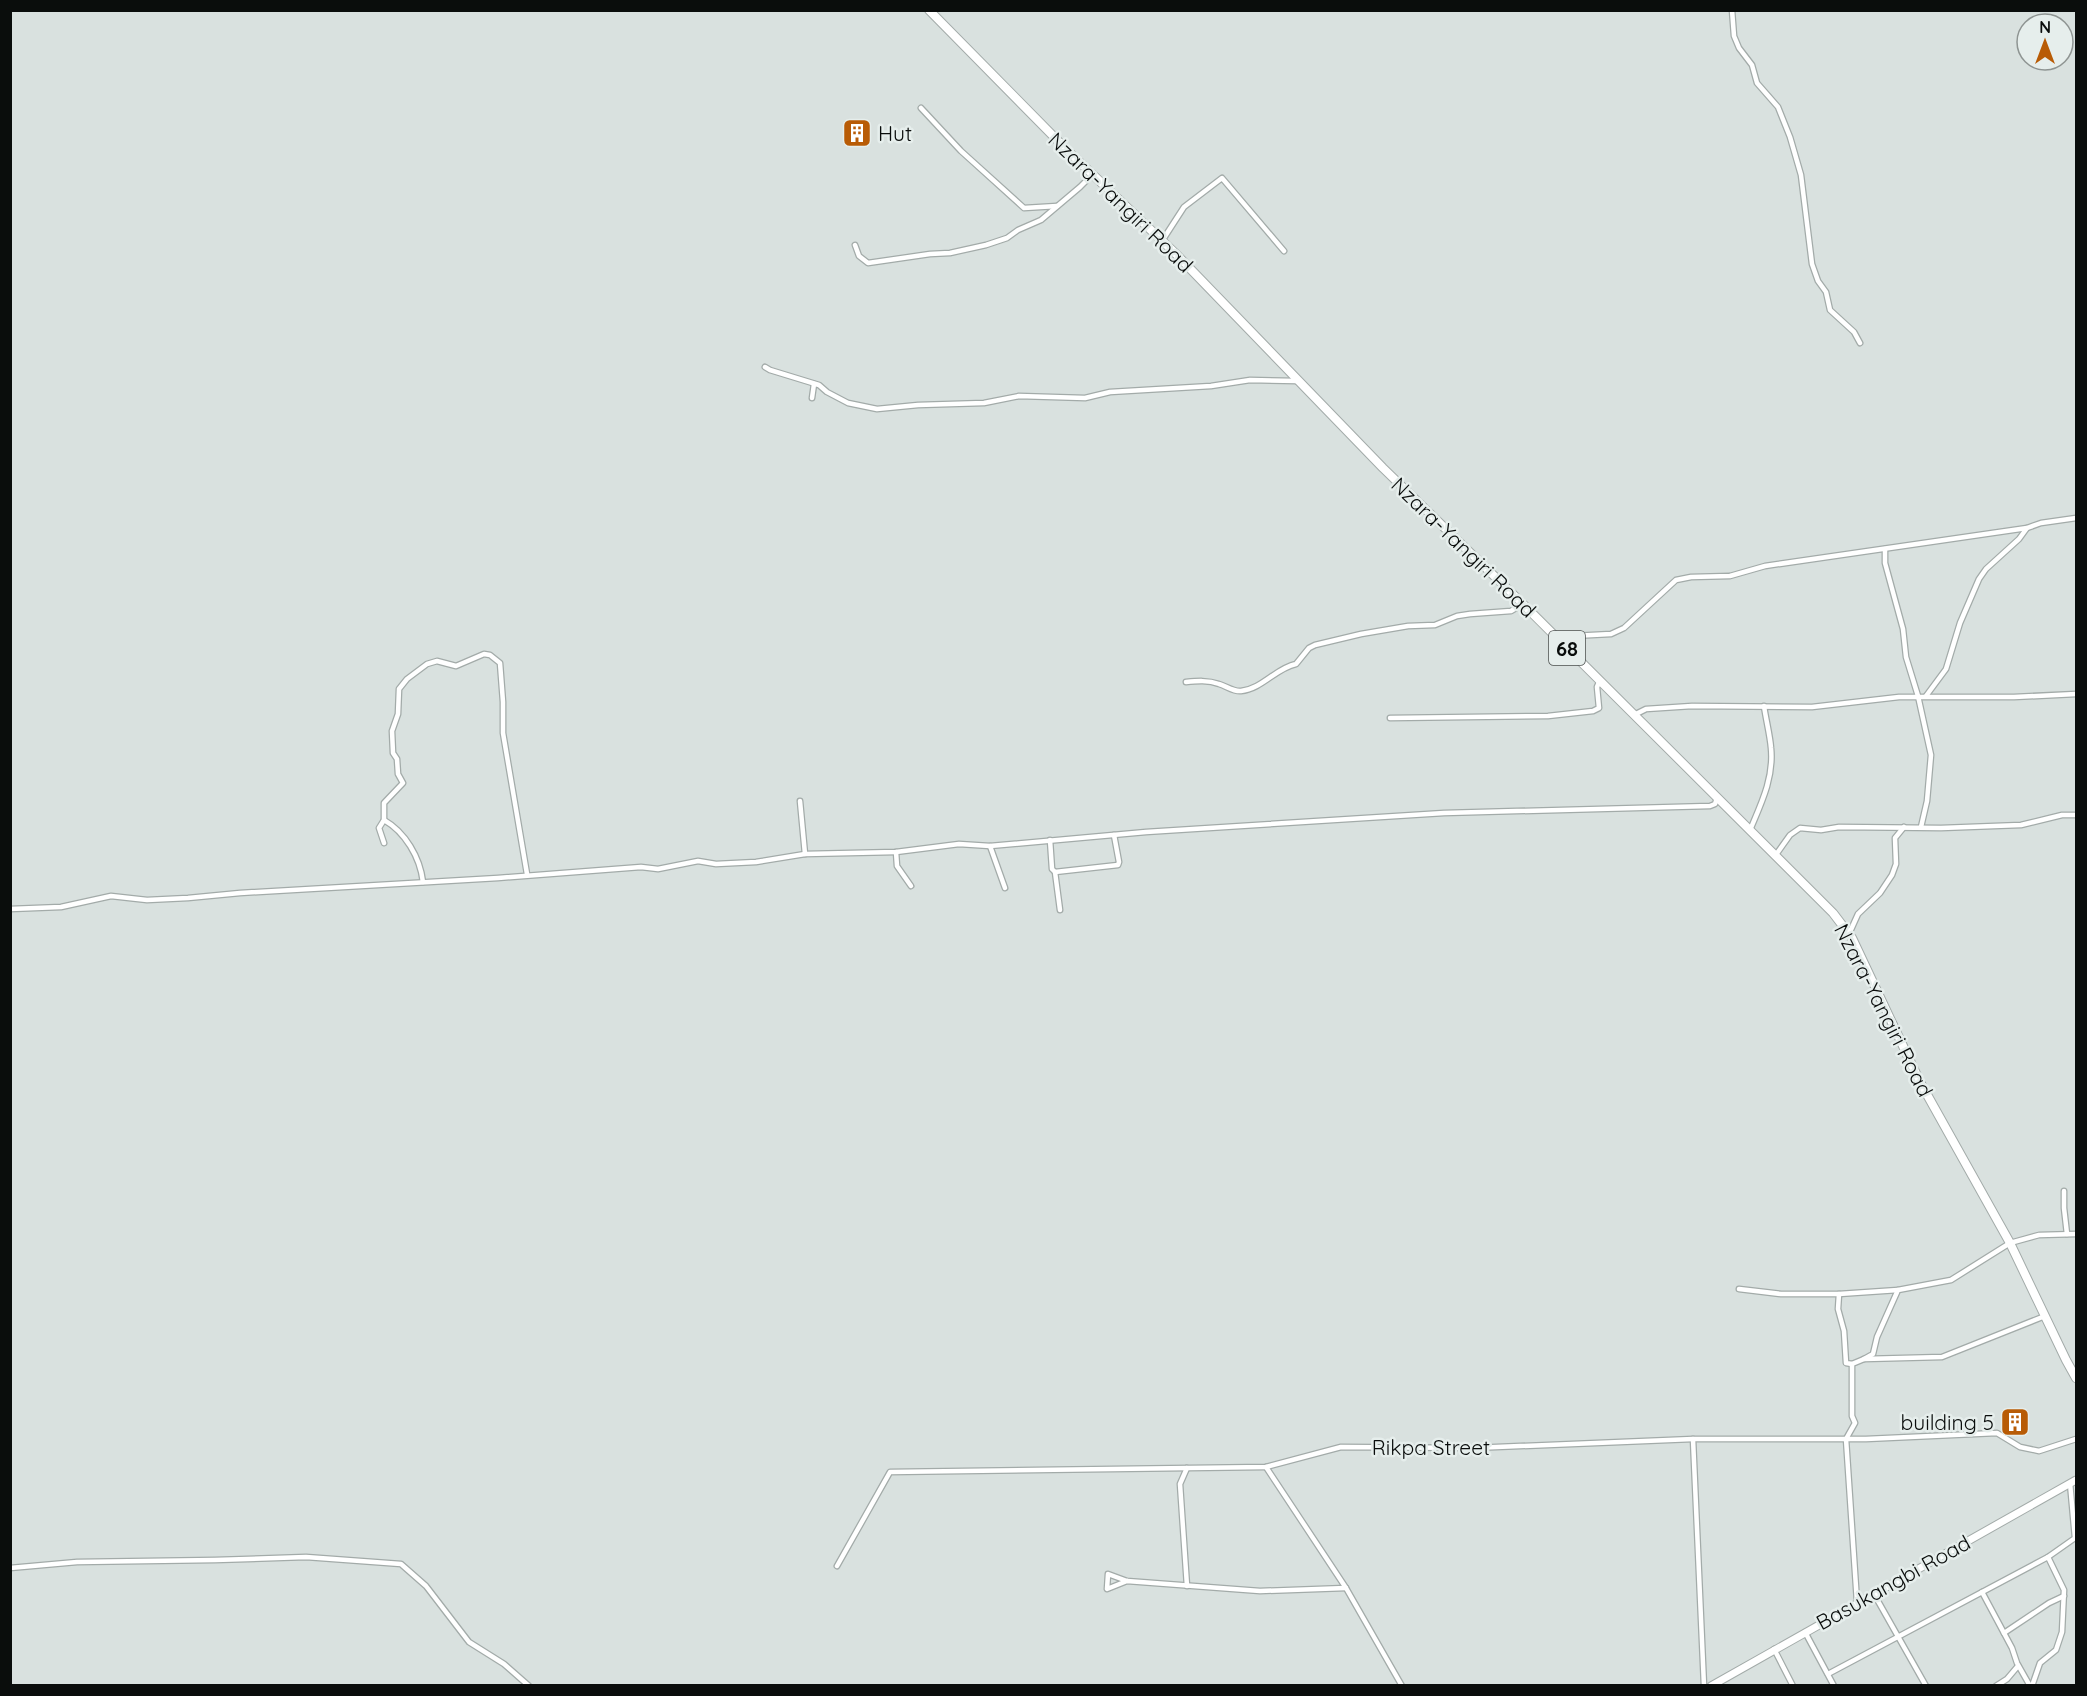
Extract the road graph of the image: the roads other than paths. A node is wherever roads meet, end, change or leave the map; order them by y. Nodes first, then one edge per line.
1 (929, 10) edge
2 (1732, 10) edge
3 (921, 108) dead end
4 (1093, 174) junction
5 (1057, 206) junction
6 (1162, 241) junction
7 (855, 245) dead end
8 (1284, 250) dead end
9 (1860, 343) dead end
10 (765, 367) dead end
11 (1300, 381) junction
12 (814, 384) junction
13 (812, 398) dead end
14 (2076, 518) edge
15 (2027, 528) junction
16 (1885, 549) junction
17 (1523, 604) junction
18 (1562, 643) junction
19 (1600, 680) junction
20 (1186, 682) dead end
21 (2076, 694) edge
22 (1918, 696) junction
23 (1926, 696) junction
24 (1764, 706) junction
25 (1634, 715) junction
26 (1390, 718) dead end
27 (1718, 798) junction
28 (800, 801) dead end
29 (2076, 815) edge
30 (384, 820) junction
31 (1893, 826) junction
32 (1904, 827) junction
33 (1921, 827) junction
34 (1750, 830) junction
35 (1114, 835) junction
36 (1895, 838) junction
37 (1050, 840) junction
38 (384, 843) dead end
39 (990, 846) junction
40 (896, 852) junction
41 (805, 854) junction
42 (1775, 856) junction
43 (1055, 872) junction
44 (527, 874) junction
45 (423, 882) junction
46 (911, 886) dead end
47 (1005, 888) dead end
48 (10, 909) edge
49 (1060, 910) dead end
50 (1849, 934) junction
51 (2064, 1191) dead end
52 (2067, 1234) junction
53 (2076, 1234) edge
54 (2010, 1243) junction
55 (1739, 1289) dead end
56 (1898, 1290) junction
57 (1839, 1294) junction
58 (2045, 1316) junction
59 (1864, 1359) junction
60 (1852, 1364) junction
61 (2076, 1378) edge
62 (1693, 1439) junction
63 (1846, 1439) junction
64 (2076, 1439) edge
65 (1266, 1467) junction
66 (1186, 1468) junction
67 (2073, 1481) edge
68 (2048, 1557) junction
69 (837, 1566) dead end
70 (10, 1568) edge
71 (1127, 1581) dead end
72 (1187, 1586) junction
73 (1346, 1588) junction
74 (1982, 1592) junction
75 (1874, 1593) junction
76 (2064, 1596) junction
77 (1857, 1602) junction
78 (1805, 1632) junction
79 (2004, 1633) junction
80 (1899, 1637) junction
81 (1774, 1649) junction
82 (2018, 1666) junction
83 (1828, 1674) junction
84 (528, 1686) edge
85 (1402, 1686) edge
86 (1704, 1686) edge
87 (1711, 1686) edge
88 (1793, 1686) edge
89 (1834, 1686) edge
90 (1926, 1686) edge
91 (1996, 1686) edge
92 (2031, 1686) edge

1 - 4 main road, Nzara-Yangiri Road / 68
2 - 9 street
3 - 5 street
4 - 5 street
4 - 6 main road, Nzara-Yangiri Road / 68
5 - 7 street
6 - 8 street
6 - 11 main road, Nzara-Yangiri Road / 68
10 - 12 street
11 - 12 street
11 - 17 main road, Nzara-Yangiri Road / 68
12 - 13 street
14 - 15 street
15 - 16 street
15 - 23 street
16 - 18 street
16 - 22 street
17 - 18 main road, Nzara-Yangiri Road / 68
17 - 20 street
18 - 19 main road, Nzara-Yangiri Road / 68
19 - 25 main road, Nzara-Yangiri Road / 68
19 - 26 street
21 - 23 street
22 - 23 street
22 - 24 street
22 - 33 street
24 - 25 street
24 - 34 street
25 - 27 main road, Nzara-Yangiri Road / 68
27 - 34 main road, Nzara-Yangiri Road / 68
27 - 35 street
28 - 41 street
29 - 33 street
30 - 38 street
30 - 44 street
30 - 45 street
31 - 32 street
31 - 36 street
31 - 42 street
32 - 33 street
32 - 36 street
34 - 42 main road, Nzara-Yangiri Road / 68
35 - 37 street
35 - 43 street
36 - 50 street
37 - 39 street
37 - 43 street
39 - 40 street
39 - 47 street
40 - 41 street
40 - 46 street
41 - 44 street
42 - 50 main road, Nzara-Yangiri Road / 68
43 - 49 street
44 - 45 street
45 - 48 street
50 - 54 main road, Nzara-Yangiri Road / 68
51 - 52 street
52 - 53 street
52 - 54 street
54 - 56 street
54 - 58 main road, Nzara-Yangiri Road / 68
55 - 57 street
56 - 57 street
56 - 59 street
57 - 60 street
58 - 59 street
58 - 61 main road, Nzara-Yangiri Road / 68
59 - 60 street
60 - 63 street
62 - 63 street, Rikpa Street
62 - 65 street, Rikpa Street
62 - 86 street
63 - 64 street, Rikpa Street
63 - 77 street
65 - 66 street, Rikpa Street
65 - 73 street
66 - 69 street, Rikpa Street
66 - 72 street
67 - 68 street
67 - 75 street, Basukangbi Road
68 - 74 street
68 - 76 street
70 - 84 street
71 - 72 street
72 - 73 street
73 - 85 street
74 - 79 street
74 - 80 street
75 - 77 street, Basukangbi Road
75 - 80 street
76 - 79 street
76 - 92 street
77 - 78 street, Basukangbi Road
78 - 81 street, Basukangbi Road
78 - 83 street
79 - 82 street
80 - 83 street
80 - 90 street
81 - 87 street, Basukangbi Road
81 - 88 street
82 - 91 street
82 - 92 street
83 - 89 street

